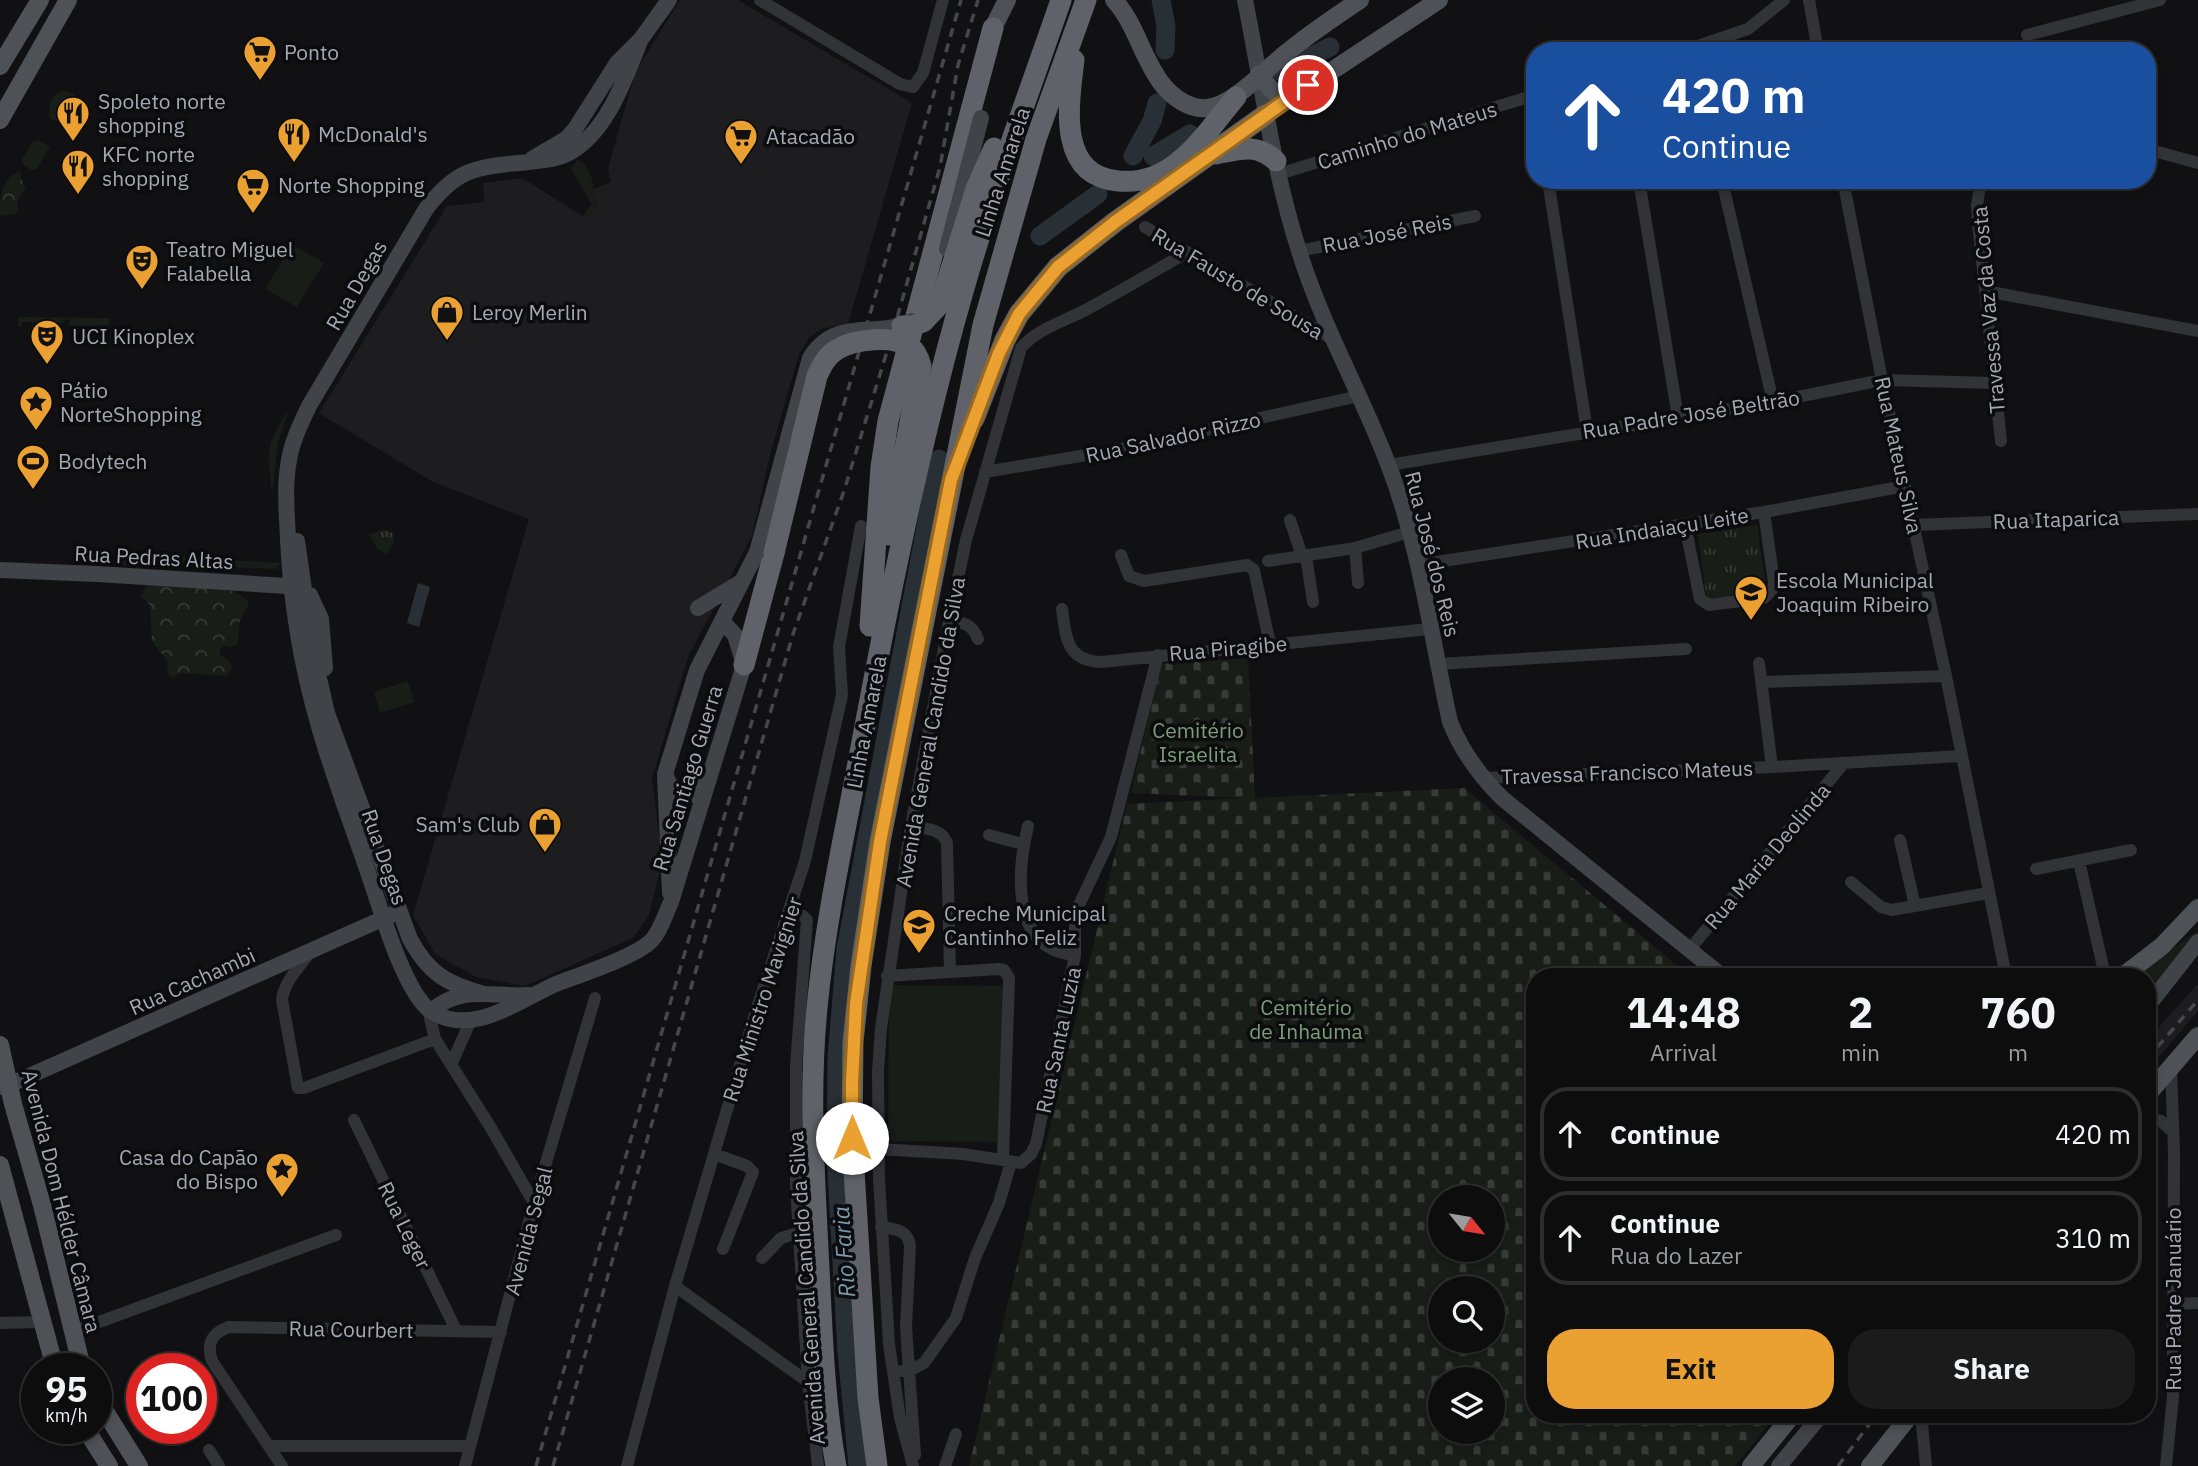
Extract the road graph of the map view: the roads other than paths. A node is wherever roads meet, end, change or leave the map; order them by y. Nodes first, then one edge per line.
1 (40, 0) edge
2 (68, 0) edge
3 (760, 0) edge
4 (943, 0) edge
5 (1007, 0) edge
6 (1061, 0) edge
7 (1086, 0) edge
8 (1114, 0) edge
9 (1245, 0) edge
10 (1360, 0) edge
11 (1415, 0) edge
12 (1440, 0) edge
13 (1784, 0) edge
14 (1809, 0) edge
15 (2160, 0) edge
16 (665, 3) edge
17 (1409, 20) junction
18 (993, 28) junction
19 (1076, 29) junction
20 (2027, 35) dead end
21 (641, 39) junction
22 (1712, 42) edge
23 (1816, 42) edge
24 (1042, 54) junction
25 (0, 66) edge
26 (612, 71) junction
27 (1259, 74) junction
28 (1292, 95) junction
29 (1236, 97) junction
30 (1526, 98) edge
31 (1, 115) edge
32 (1265, 115) junction
33 (588, 138) junction
34 (2156, 151) edge
35 (1207, 156) junction
36 (527, 162) junction
37 (2198, 163) edge
38 (1277, 168) junction
39 (1549, 189) edge
40 (1640, 189) edge
41 (1724, 189) edge
42 (1845, 189) edge
43 (1980, 189) edge
44 (1475, 215) dead end
45 (1145, 227) dead end
46 (1299, 251) junction
47 (1186, 253) junction
48 (1986, 291) junction
49 (902, 326) junction
50 (2198, 331) edge
51 (1332, 339) junction
52 (1882, 380) junction
53 (1994, 383) junction
54 (1359, 397) junction
55 (1773, 402) junction
56 (1678, 417) junction
57 (1587, 431) junction
58 (2001, 441) dead end
59 (1389, 466) junction
60 (985, 472) junction
61 (951, 480) junction
62 (1905, 486) junction
63 (1764, 512) junction
64 (2198, 514) edge
65 (1290, 520) dead end
66 (1685, 525) junction
67 (1914, 525) junction
68 (861, 526) dead end
69 (1409, 532) junction
70 (1354, 548) junction
71 (766, 553) junction
72 (1121, 555) dead end
73 (1304, 556) junction
74 (1268, 561) dead end
75 (1418, 565) junction
76 (0, 570) edge
77 (744, 579) junction
78 (1358, 583) dead end
79 (298, 587) junction
80 (1313, 602) dead end
81 (698, 608) dead end
82 (1062, 609) dead end
83 (722, 621) junction
84 (949, 622) junction
85 (870, 626) junction
86 (1430, 629) junction
87 (978, 639) dead end
88 (1270, 644) junction
89 (1686, 649) dead end
90 (1158, 655) junction
91 (1759, 663) dead end
92 (1438, 664) junction
93 (744, 665) junction
94 (1947, 676) junction
95 (1761, 682) junction
96 (1961, 756) junction
97 (1844, 763) junction
98 (1772, 767) junction
99 (665, 774) junction
100 (710, 776) junction
101 (1482, 778) junction
102 (911, 826) junction
103 (1027, 826) dead end
104 (845, 834) junction
105 (989, 835) dead end
106 (1900, 841) dead end
107 (1023, 844) junction
108 (2131, 850) dead end
109 (2079, 861) junction
110 (2036, 869) dead end
111 (1851, 883) dead end
112 (1988, 893) junction
113 (671, 902) junction
114 (1915, 906) junction
115 (2198, 908) edge
116 (399, 910) junction
117 (790, 913) junction
118 (384, 919) junction
119 (2198, 942) edge
120 (1690, 949) junction
121 (310, 951) junction
122 (1075, 955) junction
123 (1713, 968) edge
124 (2004, 968) edge
125 (2103, 968) edge
126 (2133, 968) edge
127 (950, 972) junction
128 (887, 976) junction
129 (484, 994) junction
130 (531, 995) junction
131 (2156, 996) edge
132 (594, 998) dead end
133 (431, 1011) junction
134 (471, 1020) junction
135 (2198, 1036) edge
136 (435, 1039) junction
137 (0, 1045) edge
138 (452, 1065) junction
139 (2171, 1066) junction
140 (2156, 1084) edge
141 (5, 1086) edge
142 (354, 1120) dead end
143 (2156, 1120) edge
144 (2173, 1132) junction
145 (878, 1149) junction
146 (714, 1154) junction
147 (1007, 1160) junction
148 (0, 1165) edge
149 (534, 1203) junction
150 (881, 1227) junction
151 (798, 1233) junction
152 (336, 1235) dead end
153 (723, 1249) dead end
154 (762, 1258) dead end
155 (675, 1286) junction
156 (2198, 1303) edge
157 (2173, 1304) junction
158 (41, 1322) junction
159 (0, 1323) edge
160 (456, 1330) junction
161 (72, 1332) junction
162 (501, 1332) junction
163 (50, 1353) edge
164 (78, 1353) edge
165 (911, 1370) junction
166 (892, 1372) junction
167 (808, 1382) junction
168 (112, 1423) edge
169 (1786, 1423) edge
170 (1815, 1423) edge
171 (1904, 1423) edge
172 (1923, 1423) edge
173 (956, 1434) dead end
174 (95, 1444) edge
175 (270, 1446) junction
176 (470, 1446) junction
177 (209, 1450) dead end
178 (109, 1466) edge
179 (139, 1466) edge
180 (219, 1466) edge
181 (282, 1466) edge
182 (464, 1466) edge
183 (627, 1466) edge
184 (818, 1466) edge
185 (836, 1466) edge
186 (877, 1466) edge
187 (914, 1466) edge
188 (945, 1466) edge
189 (1752, 1466) edge
190 (1779, 1466) edge
191 (1870, 1466) edge
192 (1926, 1466) edge
193 (2166, 1466) edge

1 - 25 main road
2 - 31 main road
3 - 4 street
5 - 18 main road
6 - 24 highway, Linha Amarela
7 - 19 highway, Linha Amarela
8 - 29 main road
9 - 27 main road, Rua José dos Reis
10 - 27 main road
11 - 17 main road
12 - 17 main road
13 - 22 street
14 - 23 street
15 - 20 street
16 - 21 main road, Rua Degas
17 - 28 main road
18 - 49 main road, bridge
18 - 85 highway
19 - 29 highway
19 - 61 highway, Linha Amarela
21 - 26 main road, Rua Degas
21 - 33 main road, Rua Degas
24 - 49 highway, bridge
24 - 104 highway, Linha Amarela
26 - 33 main road
26 - 36 main road, Rua Degas
27 - 28 main road
27 - 29 main road
27 - 32 main road, Rua José dos Reis
28 - 32 main road
30 - 38 street, Caminho do Mateus
32 - 35 highway
32 - 38 main road, Rua José dos Reis
33 - 36 main road, Rua Degas
34 - 37 street
35 - 38 highway
35 - 61 highway
36 - 79 main road, Rua Degas
38 - 46 main road, Rua José dos Reis
39 - 57 street
40 - 56 street
41 - 55 street
42 - 52 street, Rua Mateus Silva
43 - 48 street, Travessa Vaz da Costa
44 - 46 street, Rua José Reis
45 - 47 street, Rua Fausto de Sousa
46 - 51 main road, Rua José dos Reis
47 - 51 street, Rua Fausto de Sousa
47 - 60 street, Avenida General Candido da Silva
48 - 50 street
48 - 53 street, Travessa Vaz da Costa
49 - 71 main road, Rua Santiago Guerra, bridge
51 - 54 main road, Rua José dos Reis
52 - 53 street, Rua Padre José Beltrão
52 - 55 street, Rua Padre José Beltrão
52 - 62 street, Rua Mateus Silva
53 - 58 street, Travessa Vaz da Costa
54 - 59 main road, Rua José dos Reis
54 - 60 street, Rua Salvador Rizzo
55 - 56 street, Rua Padre José Beltrão
56 - 57 street, Rua Padre José Beltrão
57 - 59 street, Rua Padre José Beltrão
59 - 69 main road, Rua José dos Reis
60 - 84 street, Avenida General Candido da Silva
61 - 186 highway, Linha Amarela
62 - 63 street, Rua Indaiaçu Leite
62 - 67 street, Rua Mateus Silva
63 - 66 street, Rua Indaiaçu Leite
63 - 66 street
64 - 67 street, Rua Itaparica
65 - 73 street
66 - 75 street, Rua Indaiaçu Leite
67 - 94 street, Rua Mateus Silva
68 - 117 street, Rua Ministro Mavignier
69 - 70 street
69 - 75 main road, Rua José dos Reis
70 - 73 street
70 - 78 street
71 - 77 main road, Rua Santiago Guerra
71 - 85 highway, bridge
71 - 93 highway
72 - 88 street
73 - 74 street
73 - 80 street
75 - 86 main road, Rua José dos Reis
76 - 79 main road, Rua Pedras Altas
77 - 81 main road
77 - 83 main road, Rua Santiago Guerra
79 - 116 main road, Rua Degas
79 - 118 main road, Rua Degas
82 - 90 street, Rua Piragibe
83 - 93 main road
83 - 99 main road, Rua Santiago Guerra
84 - 87 street
84 - 102 street, Avenida General Candido da Silva
85 - 104 highway
86 - 88 street, Rua Piragibe
86 - 92 main road, Rua José dos Reis
88 - 90 street, Rua Piragibe
89 - 92 street
90 - 122 street, Rua Santa Luzia
91 - 95 street, Travessa Francisco Mateus
92 - 101 main road, Rua José dos Reis
93 - 100 main road, Rua Santiago Guerra
94 - 95 street
94 - 96 street, Rua Mateus Silva
95 - 98 street, Travessa Francisco Mateus
96 - 97 street, Travessa Francisco Mateus
96 - 112 street, Rua Mateus Silva
97 - 98 street, Travessa Francisco Mateus
97 - 120 street, Rua Maria Deolinda
98 - 101 street, Travessa Francisco Mateus
99 - 100 main road
99 - 113 main road, Rua Santiago Guerra
100 - 113 main road, Rua Santiago Guerra
101 - 120 main road, Rua José dos Reis
102 - 127 street
102 - 128 street, Avenida General Candido da Silva
103 - 107 street
104 - 185 highway, Linha Amarela
105 - 107 street
106 - 114 street
107 - 122 street
108 - 109 street
109 - 110 street
109 - 125 street
111 - 114 street
112 - 114 street
112 - 124 street, Rua Mateus Silva
113 - 130 main road, Rua Santiago Guerra
115 - 126 main road
116 - 118 main road, Rua Cachambi
116 - 129 main road, Rua Degas
117 - 146 street, Rua Ministro Mavignier
117 - 151 street, Avenida General Candido da Silva
118 - 121 main road, Rua Cachambi
118 - 133 main road, Rua Degas
119 - 131 main road
120 - 123 main road, Rua José dos Reis
121 - 136 street
121 - 141 main road, Rua Cachambi
122 - 147 street, Rua Santa Luzia
127 - 128 street
127 - 147 street
128 - 145 street, Avenida General Candido da Silva
129 - 130 main road, Rua Santiago Guerra
129 - 133 main road
130 - 134 main road, Rua Santiago Guerra
132 - 149 street, Avenida Segal
133 - 134 main road
133 - 136 street, Rua Degas
134 - 138 street
135 - 139 main road
136 - 138 street, Rua Degas
137 - 141 main road, Avenida Dom Hélder Câmara
138 - 149 street, Rua Degas
139 - 140 main road
139 - 144 street, Rua Padre Januário
141 - 161 main road, Avenida Dom Hélder Câmara
142 - 160 street, Rua Leger
143 - 144 street
144 - 157 street, Rua Padre Januário
145 - 147 street
145 - 150 street, Avenida General Candido da Silva
146 - 153 street
146 - 155 street, Rua Ministro Mavignier
147 - 165 street
148 - 158 main road
149 - 162 street, Avenida Segal
150 - 165 street
150 - 166 street, Avenida General Candido da Silva
151 - 154 street
151 - 167 street, Avenida General Candido da Silva
152 - 161 street
155 - 167 street
155 - 183 street, Rua Ministro Mavignier
156 - 157 street
157 - 193 street, Rua Padre Januário
158 - 159 street
158 - 163 main road
160 - 162 street, Rua Courbert
160 - 175 street, Rua Courbert
161 - 164 main road, Avenida Dom Hélder Câmara
162 - 176 street, Avenida Segal
165 - 166 street
165 - 187 street
166 - 187 street, Avenida General Candido da Silva
167 - 184 street, Avenida General Candido da Silva
168 - 179 main road
169 - 189 main road
170 - 190 main road
171 - 191 main road
172 - 192 street
173 - 188 street
174 - 178 main road
175 - 176 street
175 - 181 street
176 - 182 street, Avenida Segal
177 - 180 street

